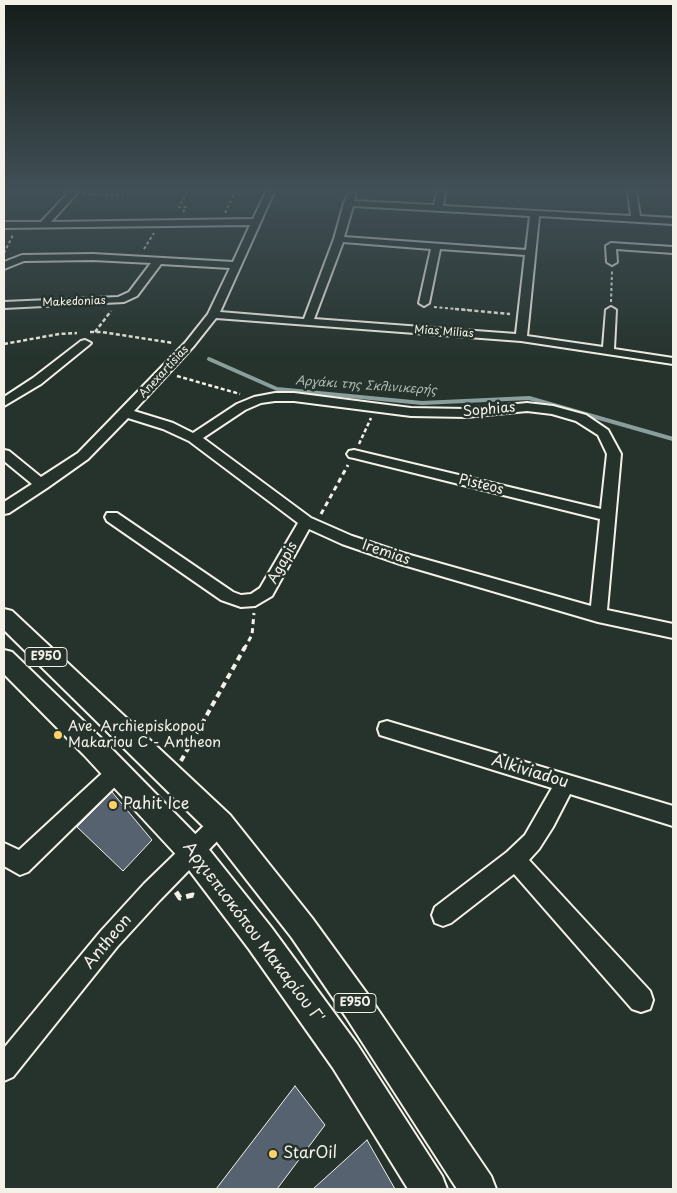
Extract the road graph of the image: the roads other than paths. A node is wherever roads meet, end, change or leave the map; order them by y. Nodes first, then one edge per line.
1 (244, 248) edge
2 (336, 248) edge
3 (436, 248) edge
4 (459, 248) edge
5 (532, 248) edge
6 (611, 248) edge
7 (637, 248) edge
8 (673, 250) edge
9 (531, 253) junction
10 (157, 262) junction
11 (612, 262) road end
12 (237, 265) junction
13 (4, 266) edge
14 (424, 303) road end
15 (4, 305) edge
16 (611, 310) road end
17 (213, 315) junction
18 (308, 322) junction
19 (521, 338) junction
20 (84, 343) dead end
21 (608, 350) junction
22 (673, 362) edge
23 (4, 402) edge
24 (126, 413) junction
25 (194, 438) junction
26 (4, 454) edge
27 (354, 454) road end
28 (42, 484) junction
29 (4, 509) edge
30 (112, 516) dead end
31 (608, 516) junction
32 (310, 524) junction
33 (598, 615) junction
34 (4, 617) edge
35 (673, 631) edge
36 (4, 659) edge
37 (387, 729) dead end
38 (117, 772) junction
39 (565, 783) junction
40 (673, 816) edge
41 (220, 824) junction
42 (193, 852) junction
43 (4, 853) edge
44 (515, 860) junction
45 (443, 915) dead end
46 (641, 1000) dead end
47 (4, 1068) edge
48 (429, 1189) edge
49 (478, 1189) edge

1 - 12 street, Anexartisias
2 - 18 street
3 - 14 street
4 - 9 street
5 - 9 street
6 - 11 street
7 - 8 street
9 - 19 street
10 - 12 street
10 - 13 street
10 - 15 street, Makedonias
12 - 17 street, Anexartisias
16 - 21 street
17 - 18 street, Mias Milias
17 - 24 street, Anexartisias
18 - 19 street, Mias Milias
19 - 21 street, Mias Milias
20 - 23 street
21 - 22 street, Mias Milias
24 - 25 street, Iremias
24 - 28 street, Anexartisias
25 - 31 street, Sophias
25 - 32 street, Iremias
26 - 28 street
27 - 31 street, Pisteos
28 - 29 street, Anexartisias
30 - 32 street, Agapis
31 - 33 street, Sophias
32 - 33 street, Iremias
33 - 35 street, Iremias
34 - 41 main road, E950
36 - 38 main road, Αρχιεπισκόπου Μακαρίου Γ' / E950
37 - 39 street, Alkiviadou
38 - 42 main road, Αρχιεπισκόπου Μακαρίου Γ' / E950
38 - 43 street
39 - 40 street, Alkiviadou
39 - 44 street
41 - 42 street, Antheon
41 - 49 main road, E950
42 - 47 street, Antheon
42 - 48 main road, Αρχιεπισκόπου Μακαρίου Γ' / E950
44 - 45 street
44 - 46 street

